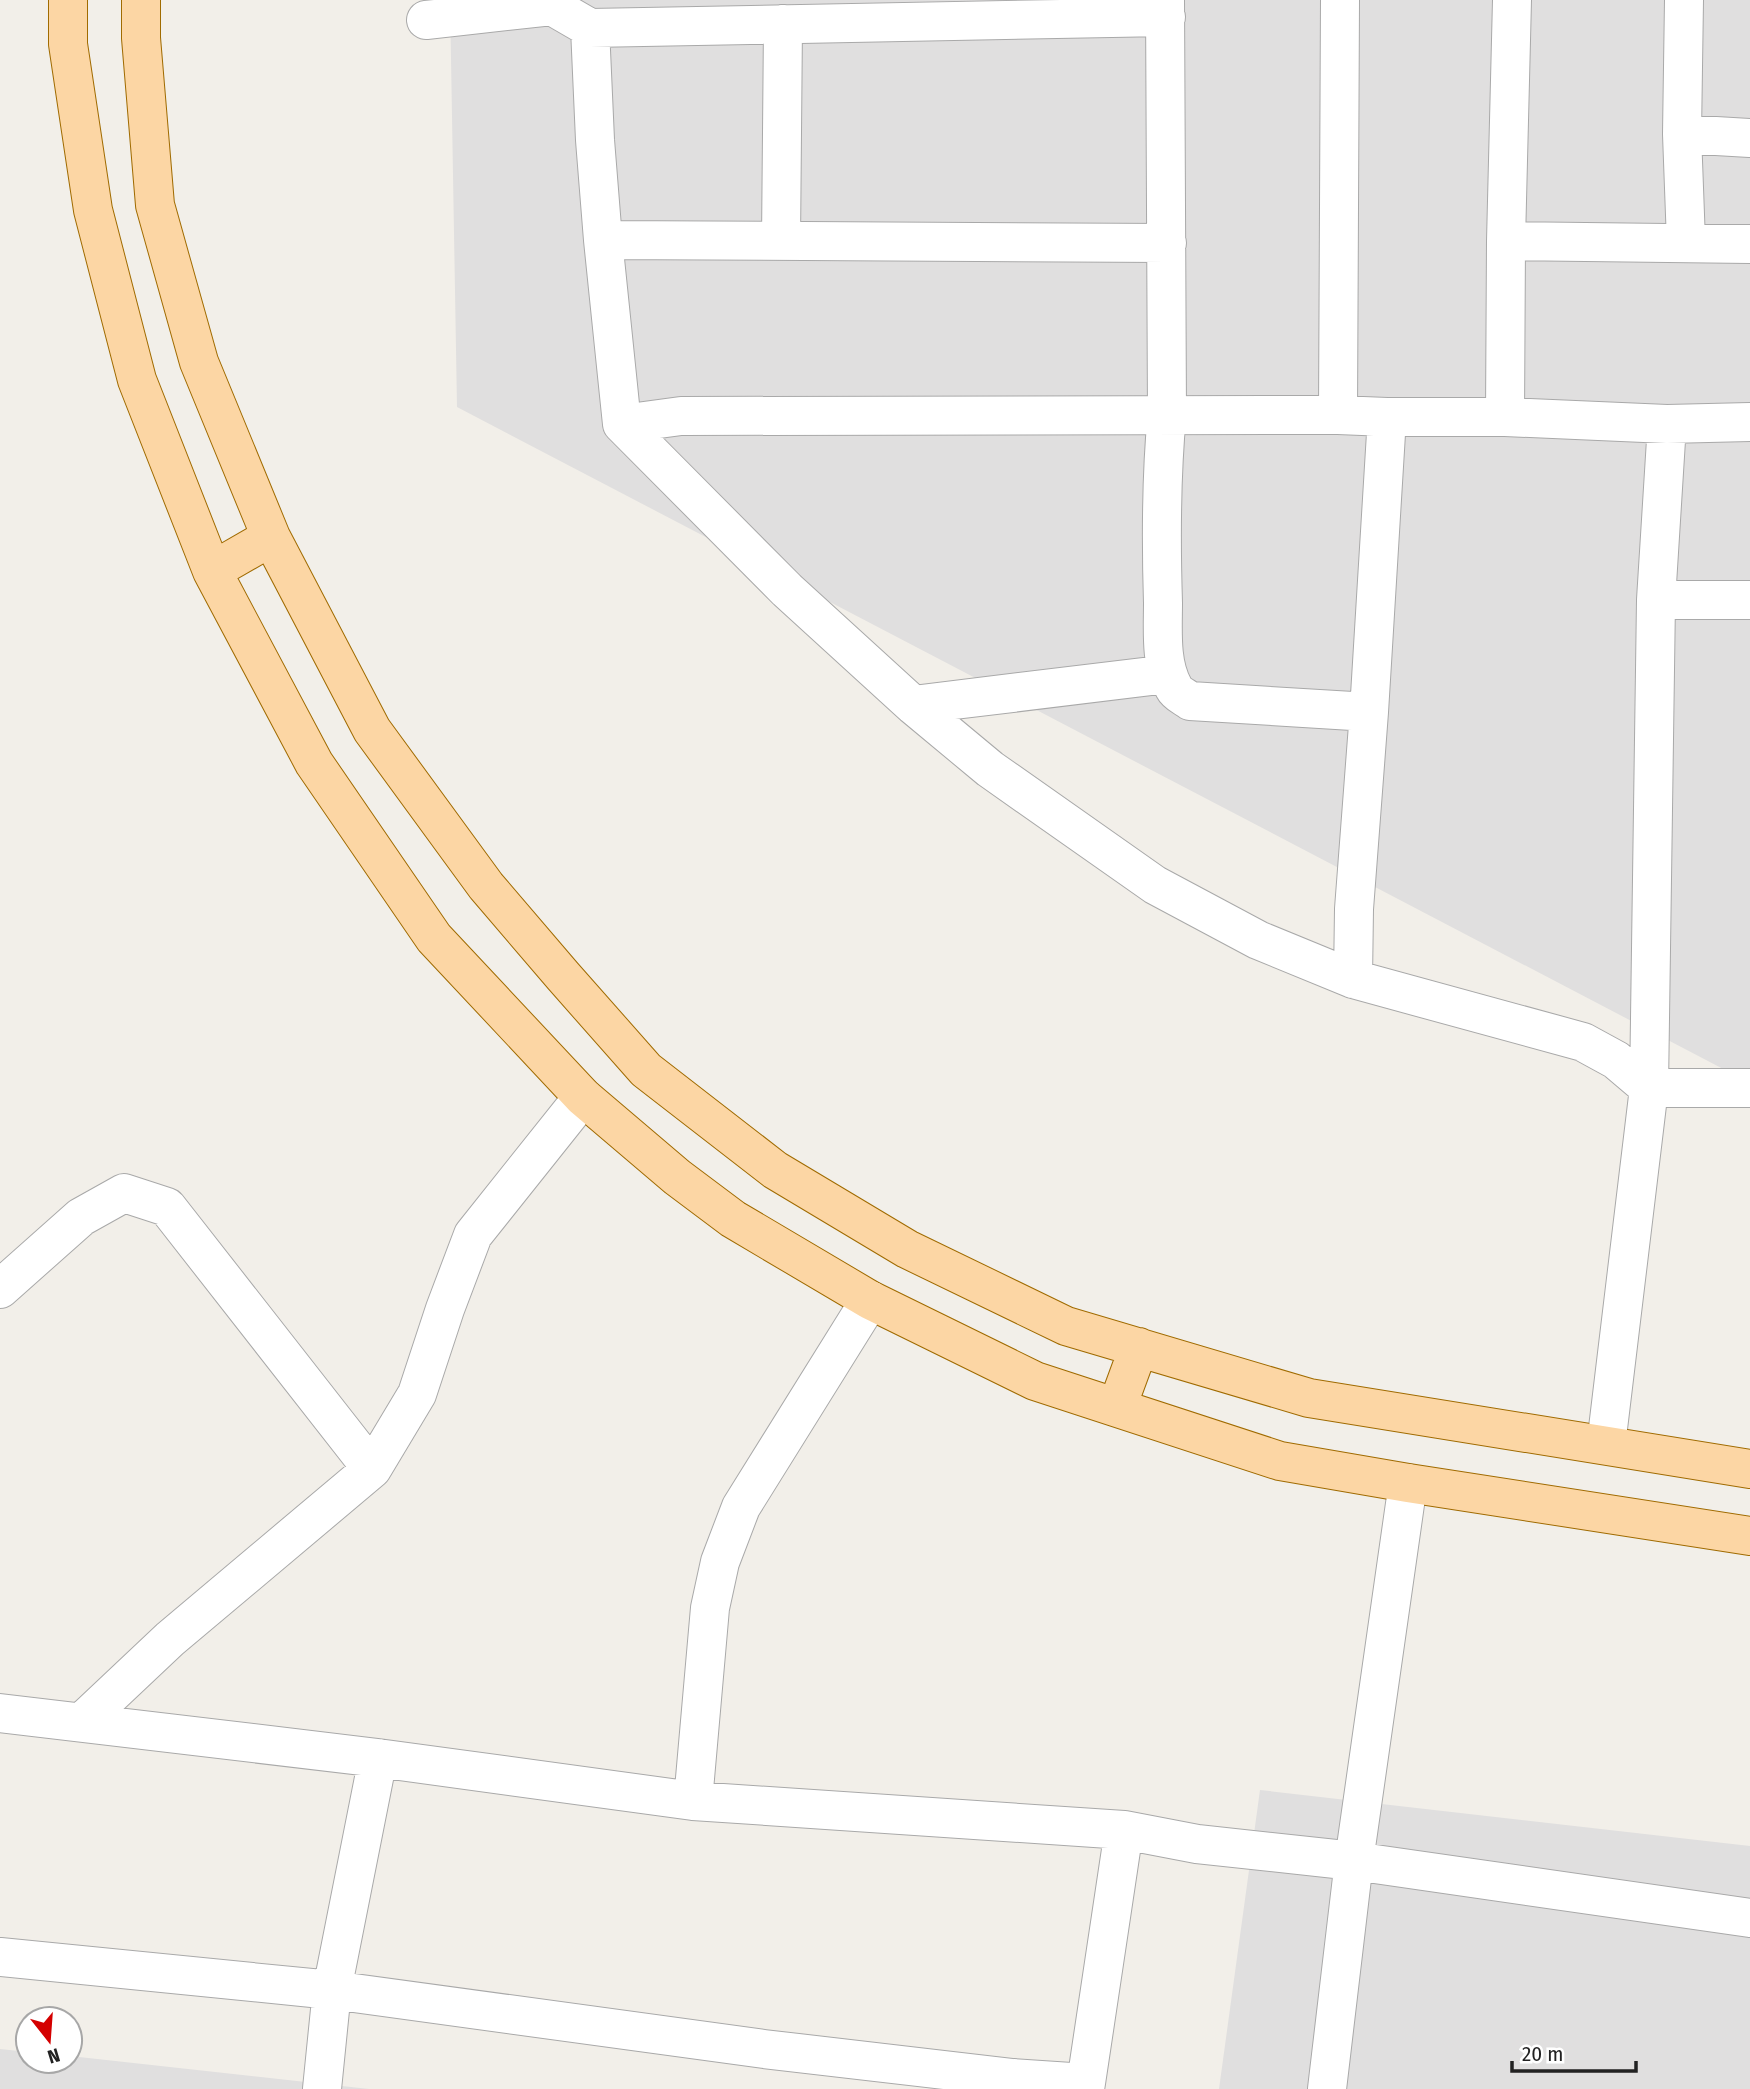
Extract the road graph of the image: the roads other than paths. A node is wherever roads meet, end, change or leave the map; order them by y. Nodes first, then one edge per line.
1 (68, 0) edge
2 (141, 0) edge
3 (1340, 0) edge
4 (1512, 0) edge
5 (1684, 0) edge
6 (552, 3) edge
7 (1166, 9) edge
8 (967, 10) edge
9 (426, 20) dead end
10 (783, 24) junction
11 (590, 27) junction
12 (1682, 134) junction
13 (1750, 138) edge
14 (603, 240) junction
15 (781, 241) junction
16 (1506, 241) junction
17 (1686, 242) junction
18 (1167, 243) junction
19 (1750, 244) edge
20 (1167, 414) junction
21 (1338, 415) junction
22 (1387, 417) junction
23 (1505, 417) junction
24 (1750, 422) edge
25 (622, 424) junction
26 (1667, 424) junction
27 (271, 537) junction
28 (212, 570) junction
29 (1656, 600) junction
30 (1750, 600) edge
31 (1168, 674) junction
32 (912, 705) junction
33 (1369, 712) junction
34 (1353, 979) junction
35 (1648, 1088) junction
36 (1750, 1088) edge
37 (583, 1097) junction
38 (0, 1289) edge
39 (870, 1300) junction
40 (1139, 1348) junction
41 (1117, 1406) junction
42 (1606, 1445) junction
43 (372, 1469) junction
44 (1750, 1469) edge
45 (1408, 1483) junction
46 (1750, 1536) edge
47 (0, 1713) edge
48 (82, 1722) junction
49 (378, 1758) junction
50 (693, 1801) junction
51 (1124, 1830) junction
52 (1354, 1861) junction
53 (1750, 1918) edge
54 (0, 1957) edge
55 (332, 1990) junction
56 (1086, 2086) edge
57 (322, 2089) edge
58 (1327, 2089) edge

1 - 28 main road
2 - 27 main road
3 - 21 street
4 - 16 street
5 - 12 street
6 - 9 street
6 - 11 street
7 - 8 street
7 - 18 street
8 - 10 street
10 - 11 street
10 - 15 street
11 - 14 street
12 - 13 street
12 - 17 street
14 - 15 street
14 - 25 street
15 - 18 street
16 - 17 street
16 - 23 street
17 - 19 street
18 - 20 street
20 - 21 street
20 - 25 street
20 - 31 street
21 - 22 street
22 - 23 street
22 - 33 street
23 - 26 street
24 - 26 street
25 - 32 street
26 - 29 street
27 - 28 main road
27 - 40 main road
28 - 37 main road
29 - 30 street
29 - 35 street
31 - 32 street
31 - 33 street
32 - 34 street
33 - 34 street
34 - 35 street
35 - 36 street
35 - 42 street
37 - 39 main road
37 - 43 street
38 - 43 street
39 - 41 main road
39 - 50 street
40 - 41 main road
40 - 42 main road
41 - 45 main road
42 - 44 main road
43 - 48 street
45 - 46 main road
45 - 52 street
47 - 48 street
48 - 49 street
49 - 50 street
49 - 55 street
50 - 51 street
51 - 52 street
51 - 56 street
52 - 53 street
52 - 58 street
54 - 55 street
55 - 56 street
55 - 57 street

